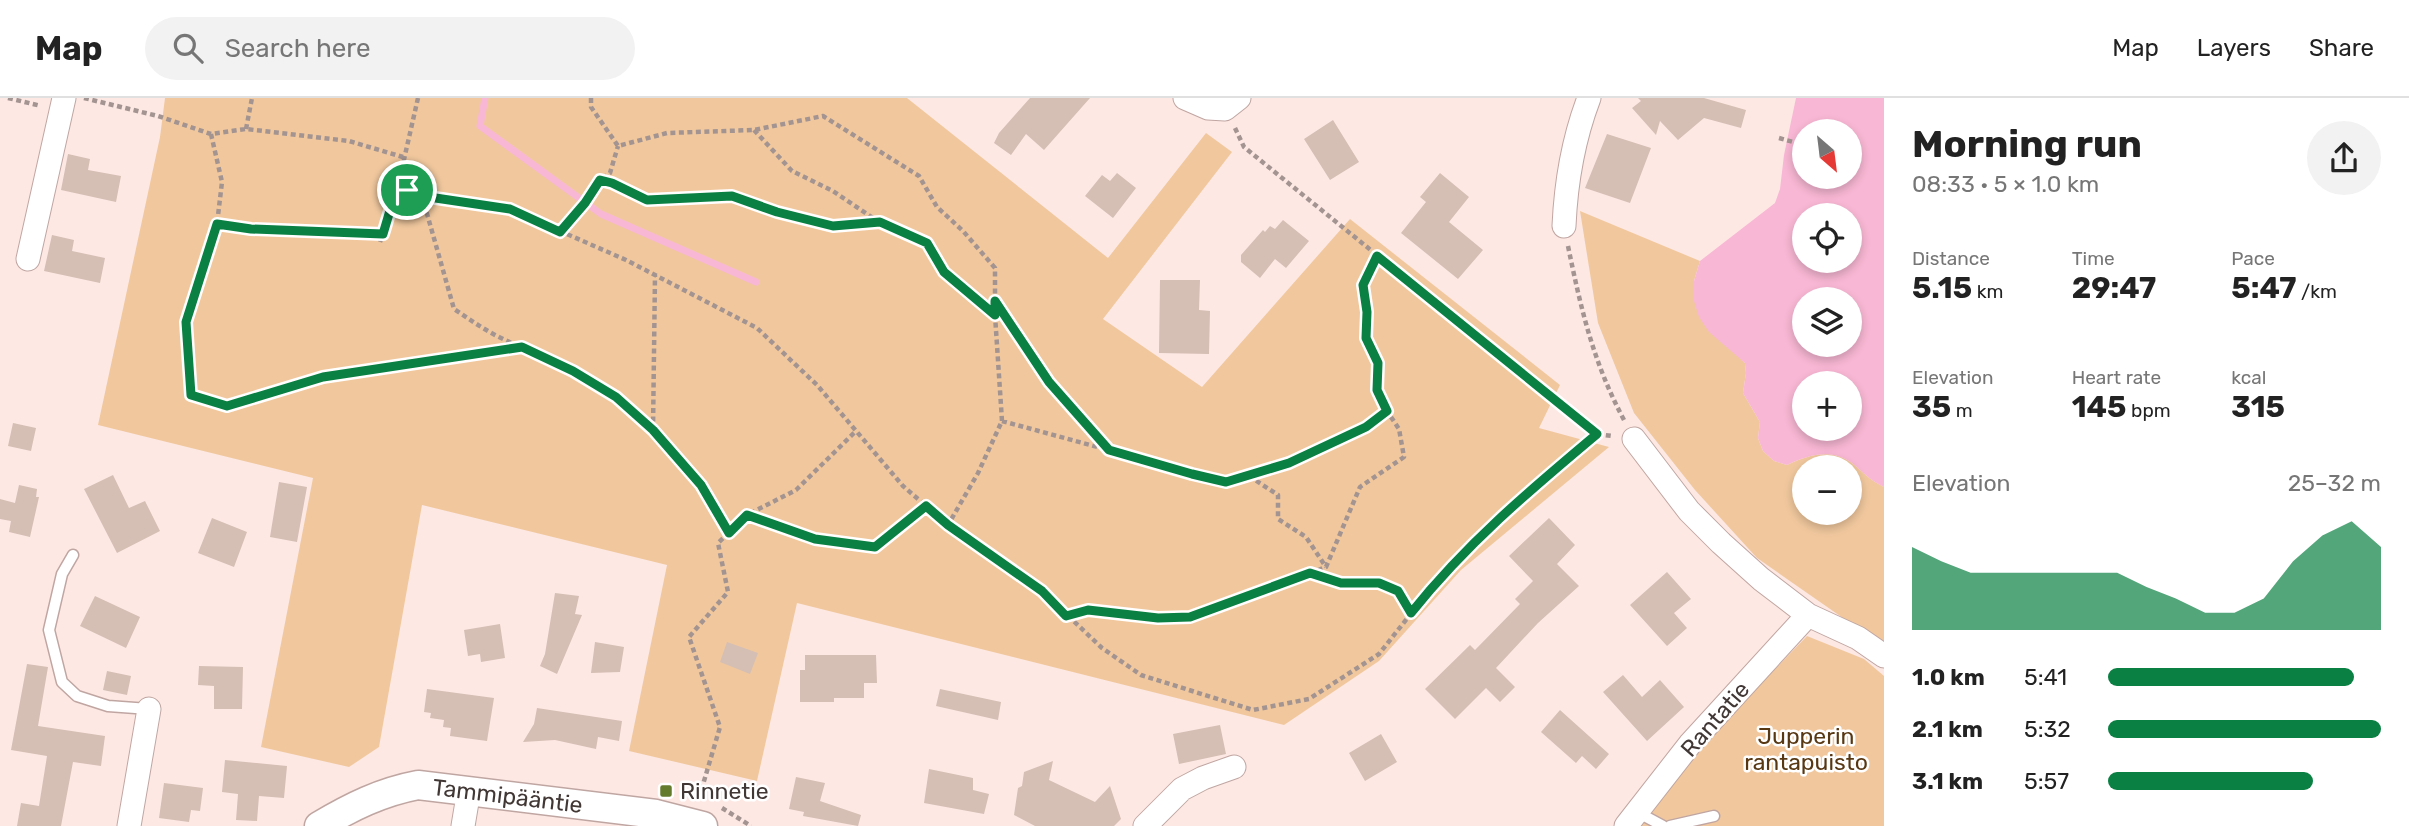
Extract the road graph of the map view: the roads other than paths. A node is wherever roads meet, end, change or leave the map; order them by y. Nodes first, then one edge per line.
1 (1185, 98) edge
2 (1589, 98) edge
3 (1232, 103) edge
4 (62, 104) edge
5 (1564, 226) road end
6 (28, 259) dead end
7 (1634, 439) road end
8 (73, 555) dead end
9 (1808, 615) junction
10 (1884, 656) edge
11 (149, 709) joint
12 (1234, 767) dead end
13 (470, 790) junction
14 (1714, 816) dead end
15 (1632, 819) edge
16 (128, 826) edge
17 (319, 826) edge
18 (463, 826) edge
19 (703, 826) edge
20 (1145, 826) edge
21 (1663, 826) edge
22 (1670, 826) edge

1 - 3 street
2 - 5 street
4 - 6 street
7 - 9 street
8 - 11 lane
9 - 10 street
9 - 15 street, Rantatie
11 - 16 street
12 - 20 street
13 - 17 street, Tammipääntie
13 - 18 street
13 - 19 street, Tammipääntie
14 - 22 lane
15 - 21 lane

